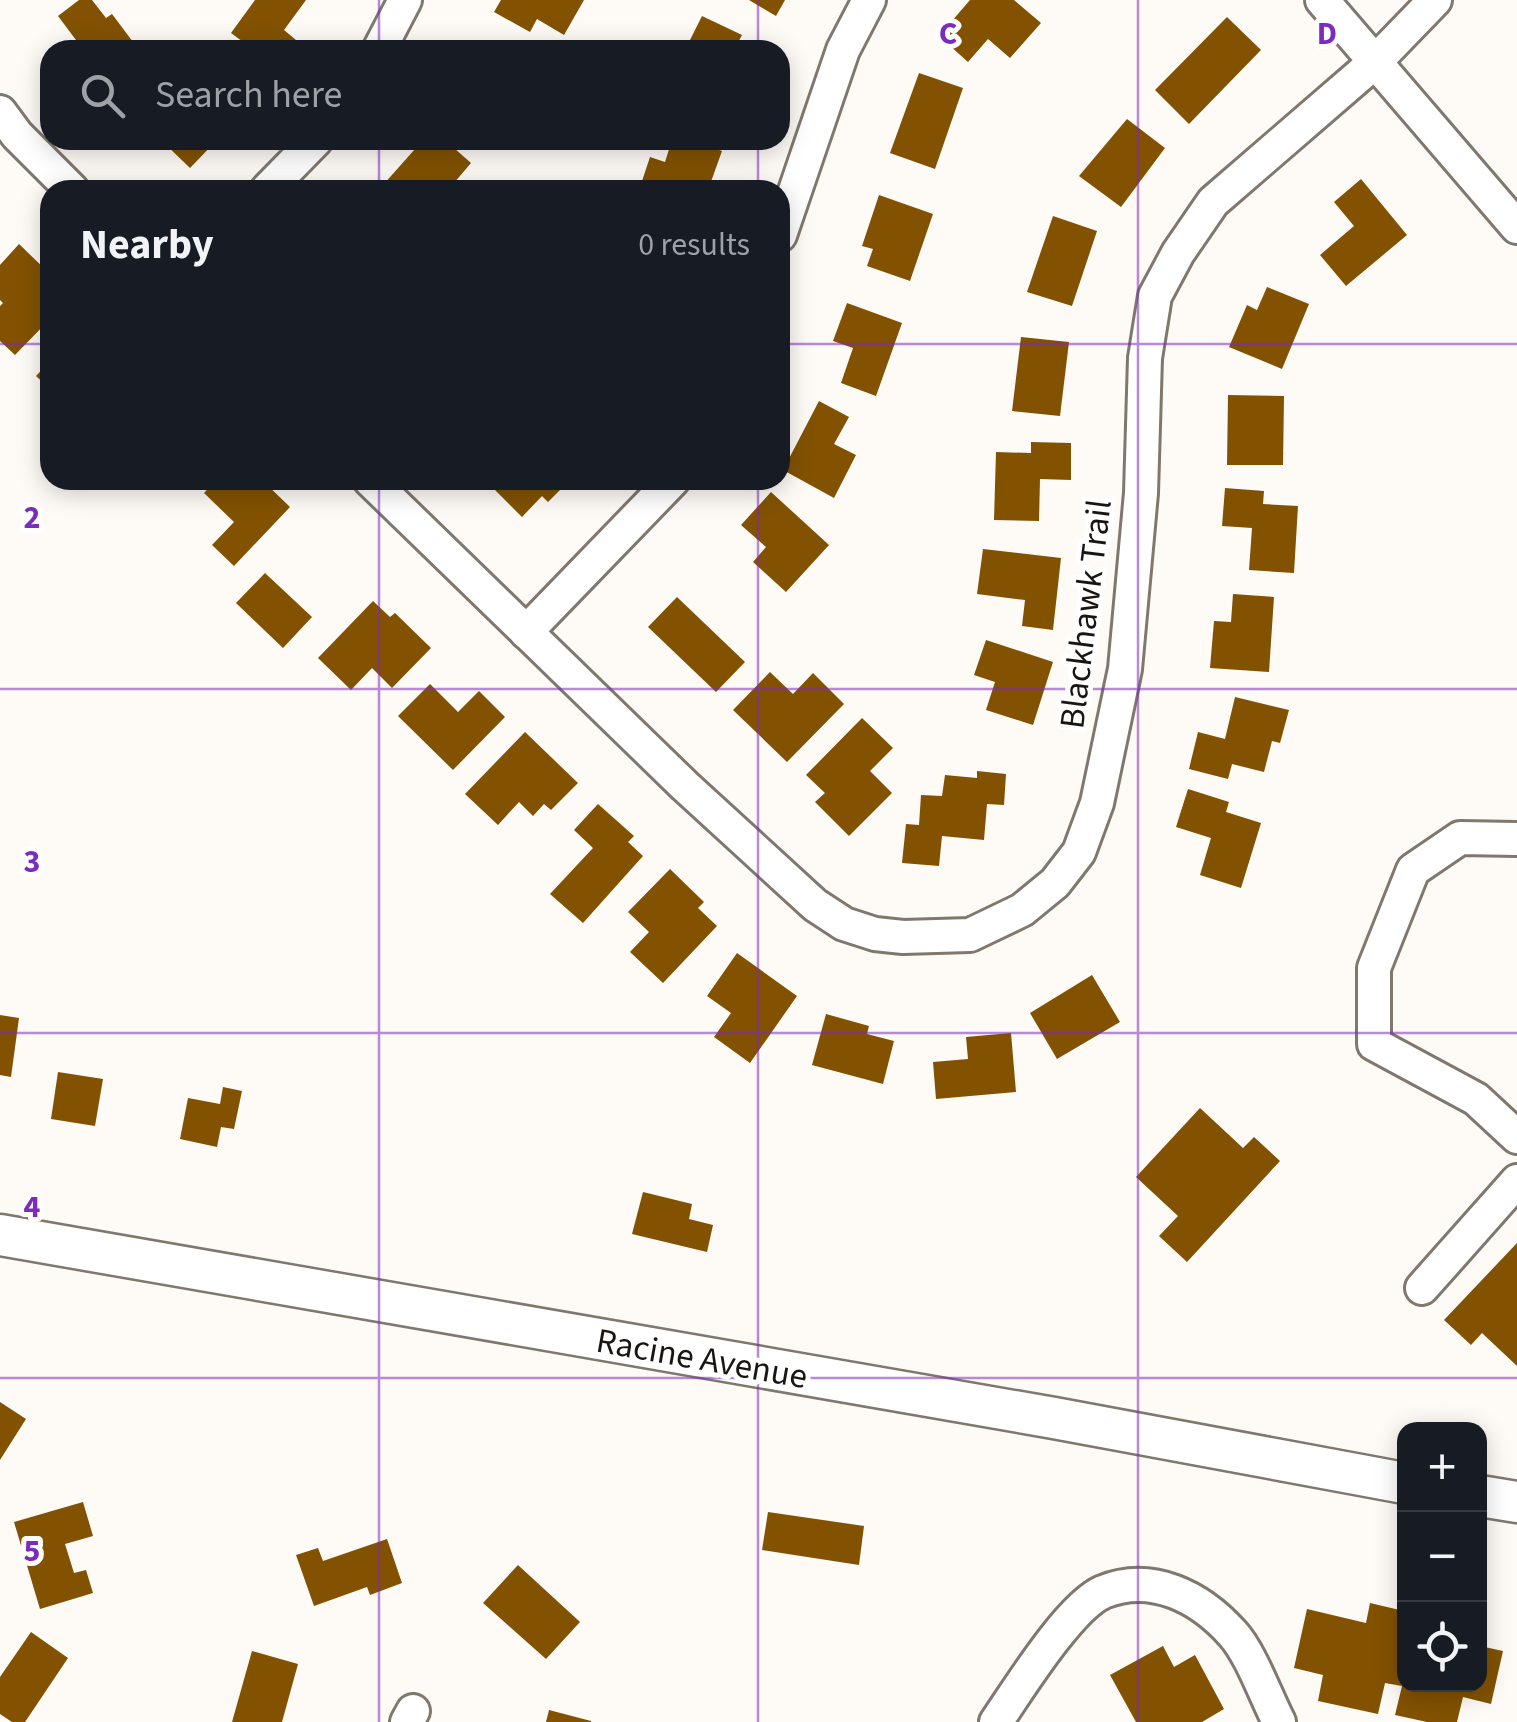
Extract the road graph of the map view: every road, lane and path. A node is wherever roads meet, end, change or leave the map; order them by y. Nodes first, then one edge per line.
1 (405, 0) edge
2 (869, 0) edge
3 (1322, 0) edge
4 (1435, 0) edge
5 (383, 40) edge
6 (1375, 62) junction
7 (0, 112) edge
8 (306, 150) edge
9 (62, 180) edge
10 (277, 180) edge
11 (790, 205) edge
12 (1517, 227) edge
13 (380, 490) edge
14 (663, 490) edge
15 (526, 632) junction
16 (1517, 839) edge
17 (1517, 1137) edge
18 (1517, 1182) edge
19 (0, 1235) edge
20 (1422, 1288) dead end
21 (1397, 1482) edge
22 (1487, 1497) edge
23 (1517, 1502) edge
24 (996, 1722) edge
25 (1279, 1722) edge

1 - 5 street
2 - 11 street
3 - 6 street
4 - 6 street, Blackhawk Trail
6 - 12 street
6 - 15 street, Blackhawk Trail
7 - 9 street
8 - 10 street
13 - 15 street, Blackhawk Trail
14 - 15 street
16 - 17 street
18 - 20 street
19 - 21 main road, Racine Avenue
22 - 23 main road
24 - 25 street

